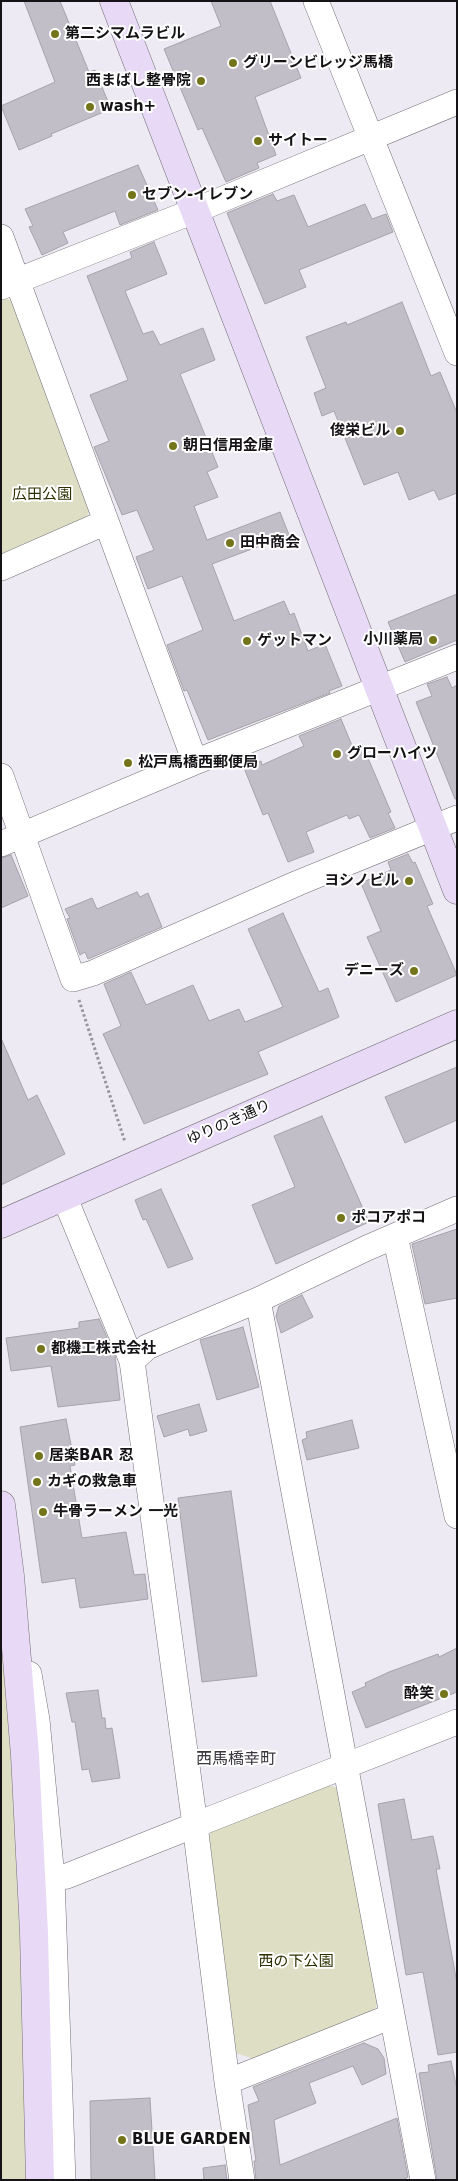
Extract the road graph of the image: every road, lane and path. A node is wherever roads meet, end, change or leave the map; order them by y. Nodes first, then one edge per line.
1 (114, 1) edge
2 (316, 1) edge
3 (457, 102) edge
4 (370, 138) junction
5 (194, 211) junction
6 (1, 237) edge
7 (9, 284) edge
8 (457, 353) edge
9 (106, 522) junction
10 (1, 568) edge
11 (457, 657) edge
12 (380, 689) junction
13 (195, 762) junction
14 (1, 776) edge
15 (445, 824) edge
16 (12, 840) edge
17 (457, 890) edge
18 (73, 979) junction
19 (457, 1024) edge
20 (125, 1142) dead end
21 (64, 1196) junction
22 (457, 1209) edge
23 (1, 1224) edge
24 (395, 1236) junction
25 (258, 1300) junction
26 (132, 1361) junction
27 (1, 1505) edge
28 (457, 1516) edge
29 (10, 1576) junction
30 (457, 1722) edge
31 (345, 1766) junction
32 (195, 1825) junction
33 (52, 1878) junction
34 (392, 2016) junction
35 (227, 2082) junction
36 (40, 2180) edge
37 (64, 2180) edge
38 (242, 2180) edge
39 (423, 2180) edge

1 - 5 street
2 - 4 street
3 - 4 street
4 - 5 street
4 - 8 street
5 - 7 street
5 - 12 street
6 - 7 street
7 - 9 street
9 - 10 street
9 - 13 street
11 - 12 street
12 - 13 street
12 - 15 street
13 - 16 street
14 - 16 street
15 - 17 street
15 - 18 street
16 - 18 street
18 - 20 path
19 - 21 street, ゆりのき通り
21 - 23 street, ゆりのき通り
21 - 26 street
22 - 24 street
24 - 25 street
24 - 28 street
25 - 26 street
25 - 31 street
26 - 32 street
27 - 29 street
29 - 33 street
29 - 36 street
30 - 31 street
31 - 32 street
31 - 34 street
32 - 33 street
32 - 35 street
33 - 37 street
34 - 35 street
34 - 39 street
35 - 38 street

